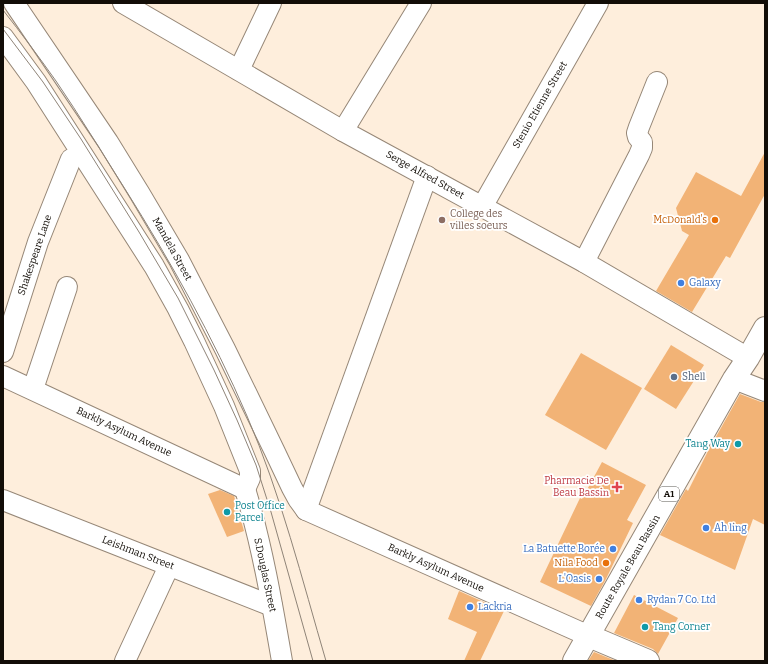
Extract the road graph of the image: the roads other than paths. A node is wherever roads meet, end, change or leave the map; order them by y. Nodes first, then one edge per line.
1 (14, 3) edge
2 (123, 3) edge
3 (271, 3) edge
4 (422, 3) edge
5 (598, 3) edge
6 (3, 37) edge
7 (239, 70) junction
8 (656, 82) dead end
9 (343, 131) junction
10 (71, 159) dead end
11 (427, 176) junction
12 (482, 206) junction
13 (584, 262) junction
14 (67, 287) dead end
15 (765, 328) edge
16 (3, 352) edge
17 (748, 358) junction
18 (3, 376) edge
19 (734, 379) junction
20 (33, 389) junction
21 (765, 391) edge
22 (245, 489) junction
23 (3, 500) edge
24 (306, 510) junction
25 (169, 566) junction
26 (272, 606) junction
27 (588, 636) junction
28 (125, 661) edge
29 (282, 661) edge
30 (574, 661) edge
31 (648, 661) edge

1 - 24 street, Mandela Street
2 - 7 street, Serge Alfred Street
3 - 7 street
4 - 9 street
5 - 12 street, Stenio Etienne Street
6 - 22 street
7 - 9 street, Serge Alfred Street
8 - 13 street
9 - 11 street, Serge Alfred Street
10 - 16 street, Shakespeare Lane
11 - 12 street, Serge Alfred Street
11 - 24 street
12 - 13 street, Serge Alfred Street
13 - 17 street, Serge Alfred Street
14 - 20 street
15 - 17 main road, Route Royale Beau Bassin / A1
17 - 19 main road, Route Royale Beau Bassin / A1
18 - 20 street, Barkly Asylum Avenue
19 - 21 street
19 - 27 main road, Route Royale Beau Bassin / A1
20 - 22 street, Barkly Asylum Avenue
22 - 26 street, S.Douglas Street
23 - 25 street, Leishman Street
24 - 27 street, Barkly Asylum Avenue
25 - 26 street, Leishman Street
25 - 28 street
26 - 29 street, S.Douglas Street
27 - 30 main road, Route Royale Beau Bassin / A1
27 - 31 main road

